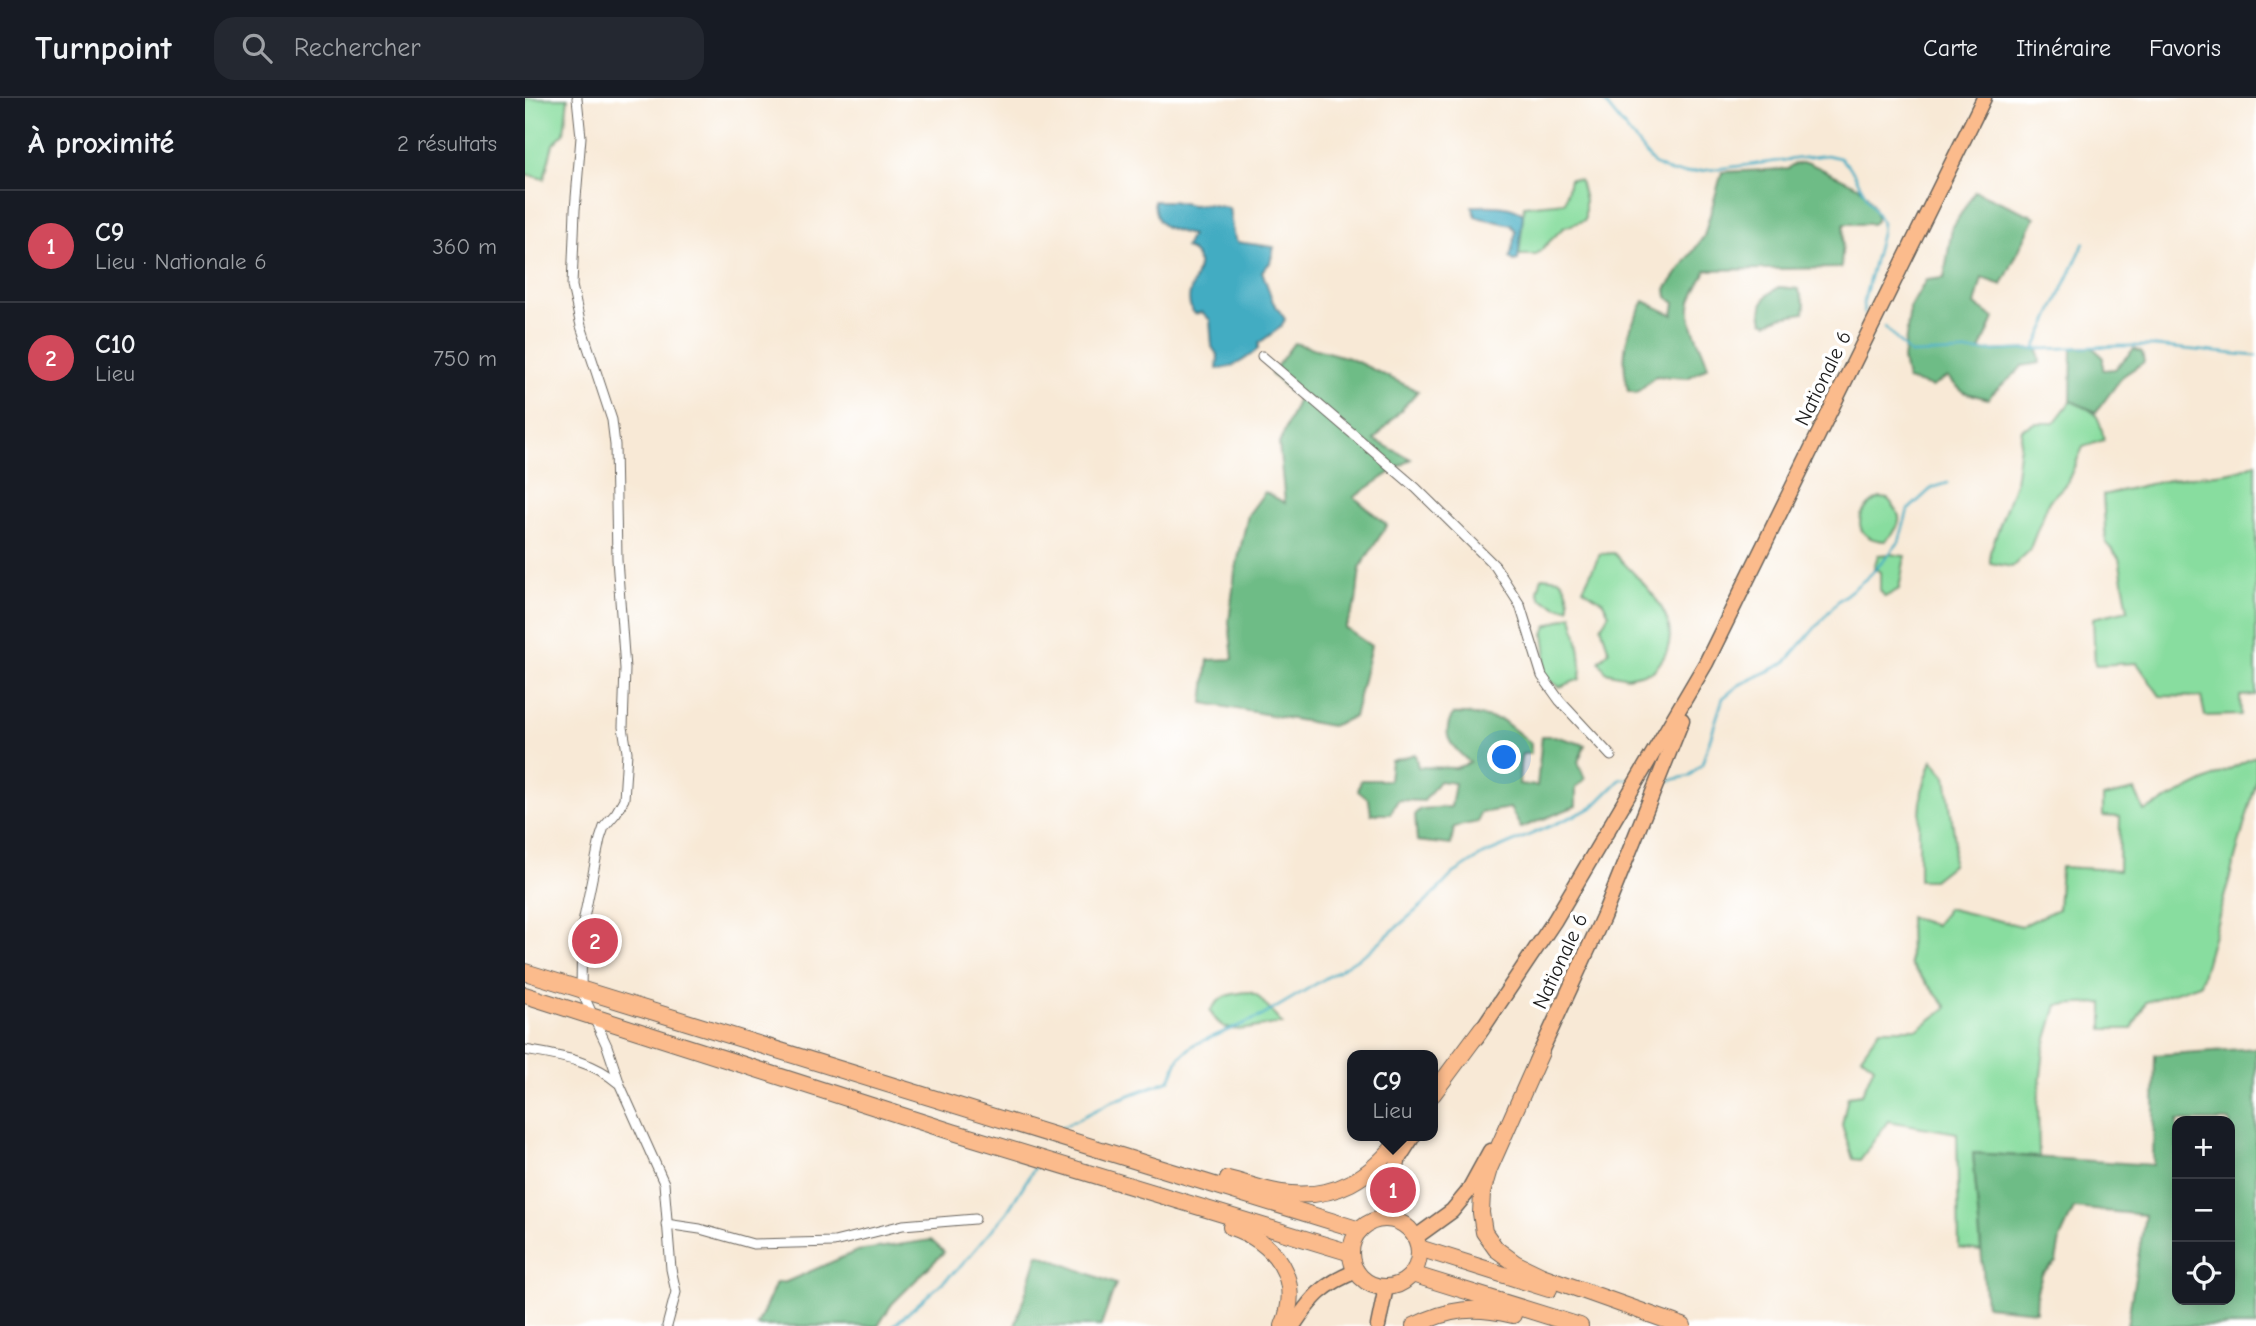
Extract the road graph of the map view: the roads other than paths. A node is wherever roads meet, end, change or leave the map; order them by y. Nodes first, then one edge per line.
1 (577, 98) edge
2 (1984, 98) edge
3 (1262, 356) dead end
4 (1699, 676) junction
5 (1611, 756) dead end
6 (525, 972) edge
7 (581, 990) junction
8 (525, 995) edge
9 (593, 1016) junction
10 (1482, 1028) junction
11 (525, 1050) edge
12 (1541, 1052) junction
13 (620, 1085) junction
14 (1438, 1087) edge
15 (1438, 1096) edge
16 (964, 1109) junction
17 (954, 1132) junction
18 (1398, 1141) edge
19 (1410, 1141) edge
20 (975, 1219) dead end
21 (1382, 1219) junction
22 (666, 1224) junction
23 (1360, 1230) junction
24 (1417, 1243) junction
25 (1351, 1253) junction
26 (1357, 1271) junction
27 (1412, 1274) junction
28 (1386, 1287) junction
29 (667, 1326) edge
30 (1283, 1326) edge
31 (1293, 1326) edge
32 (1378, 1326) edge
33 (1414, 1326) edge
34 (1552, 1326) edge
35 (1580, 1326) edge
36 (1668, 1326) edge
37 (1683, 1326) edge

1 - 7 street
2 - 4 main road, Nationale 6
3 - 5 street
4 - 10 main road, Nationale 6
4 - 12 main road, Nationale 6
6 - 7 highway
7 - 9 street
7 - 16 highway
8 - 9 highway
9 - 13 street
9 - 17 highway
10 - 14 highway
10 - 15 main road, Nationale 6
11 - 13 street
12 - 24 main road, Nationale 6
12 - 37 highway
13 - 22 street
16 - 18 highway
16 - 23 highway
17 - 25 highway
17 - 30 highway
19 - 21 main road
20 - 22 street
21 - 23 highway
21 - 24 highway
22 - 29 street
23 - 25 highway
24 - 27 highway
24 - 36 highway
25 - 26 highway
26 - 28 highway
26 - 31 main road
27 - 28 highway
27 - 35 highway
28 - 32 main road
33 - 34 highway

